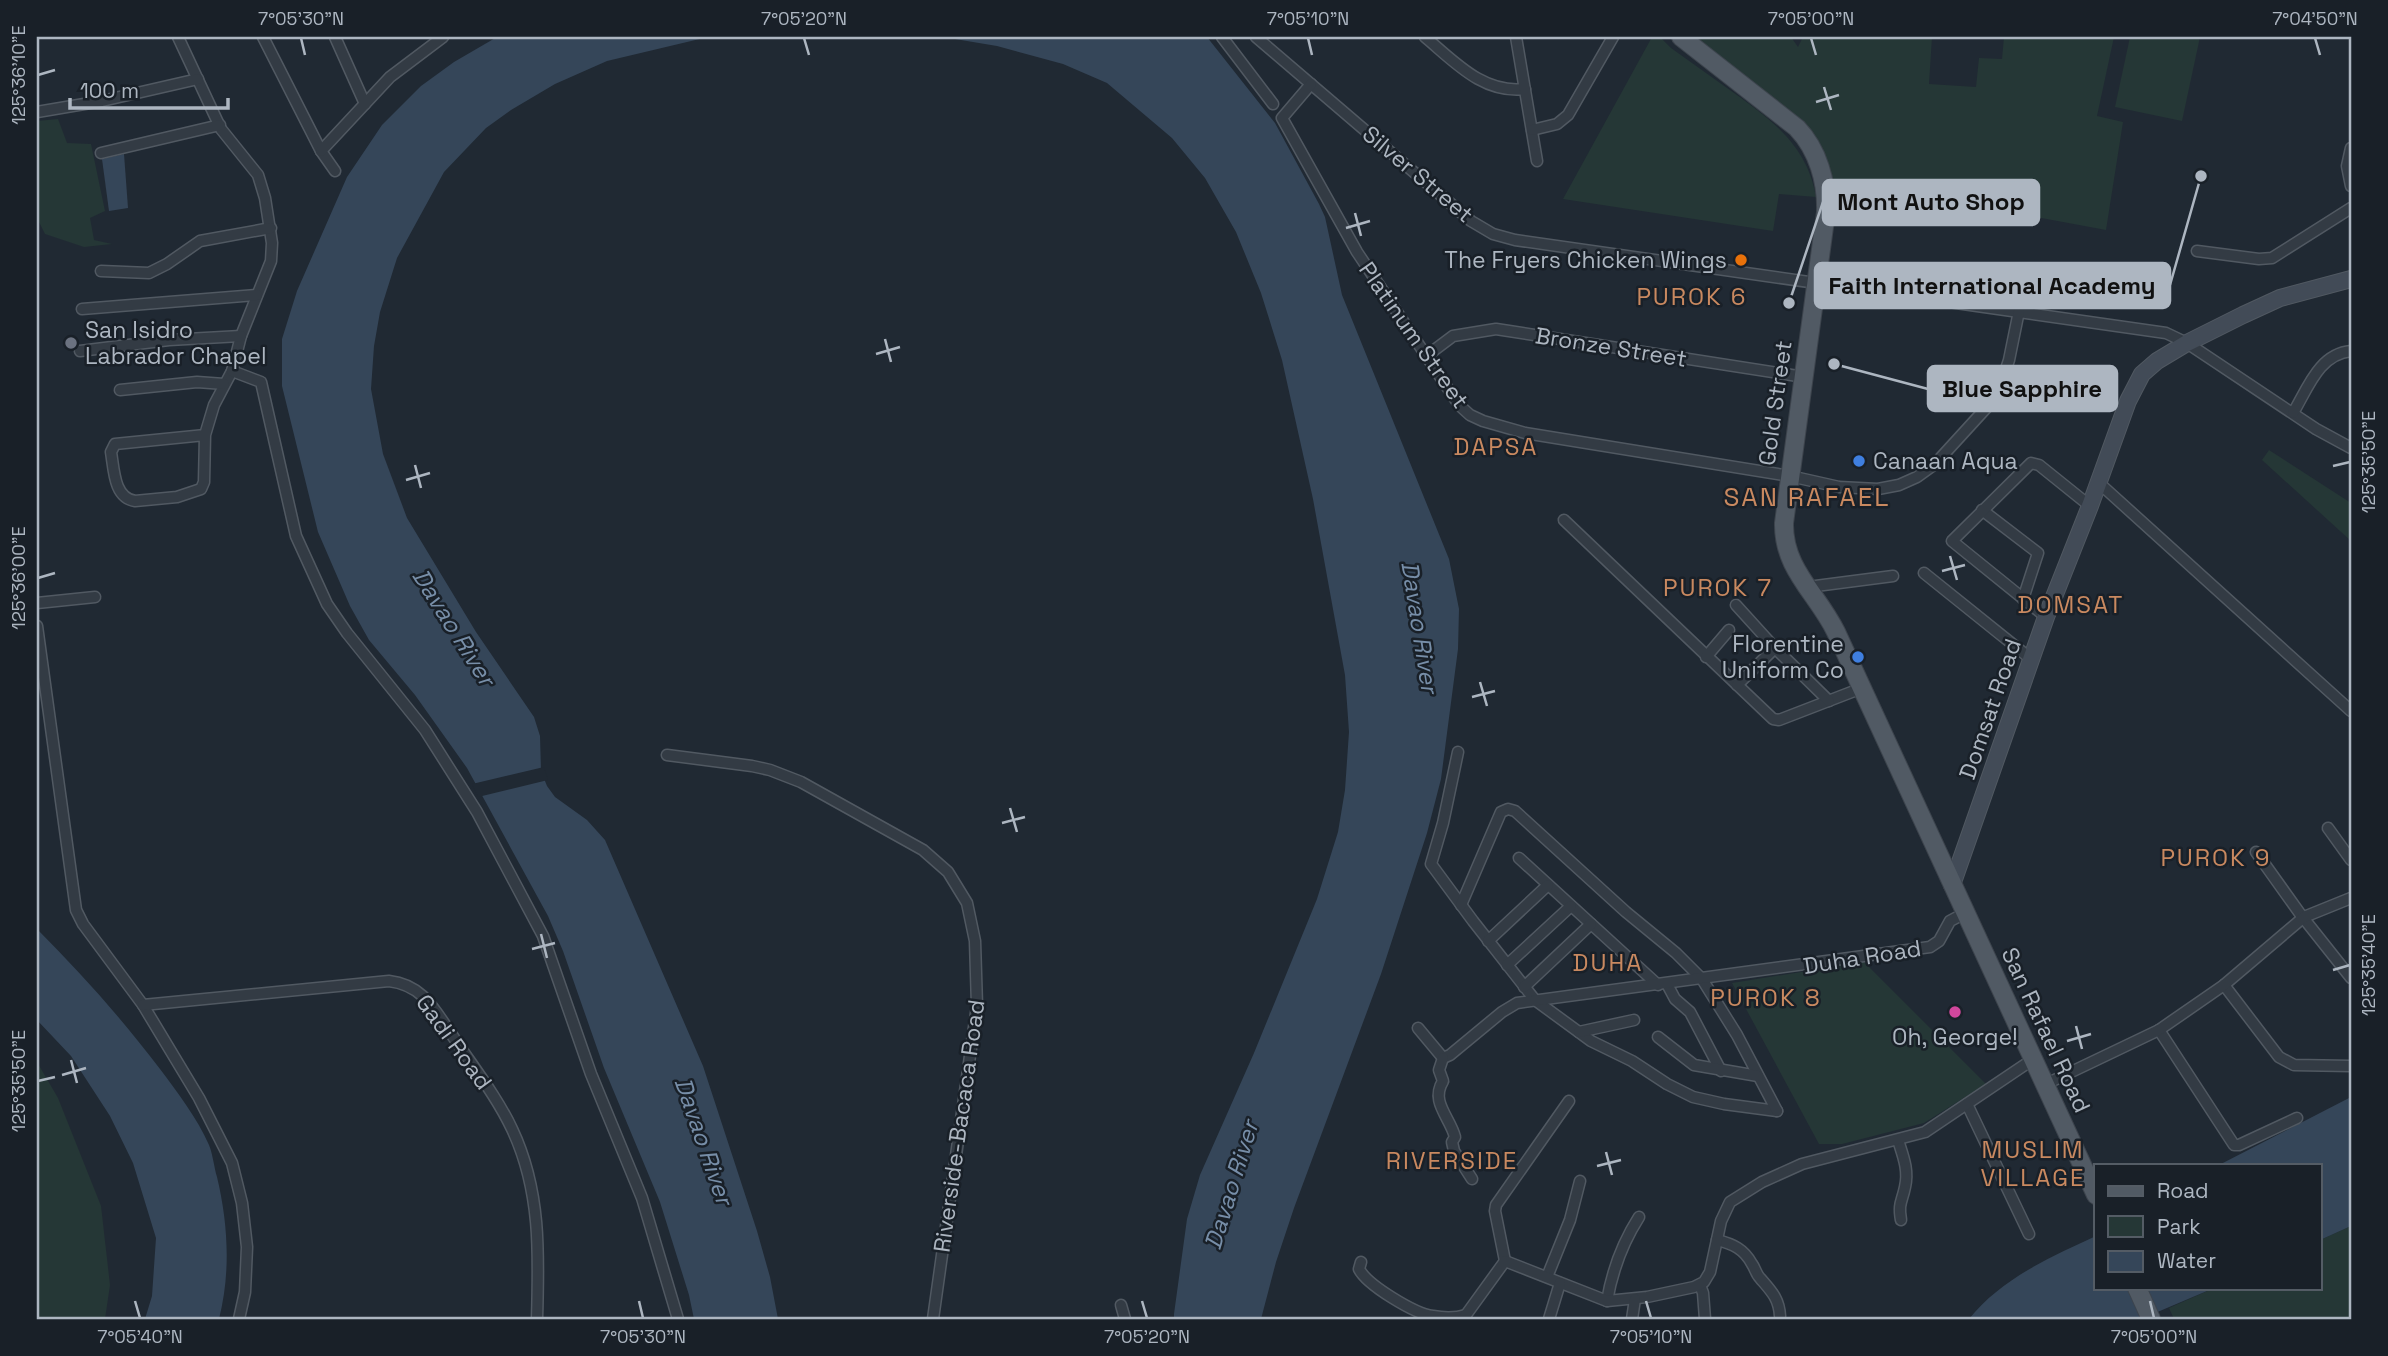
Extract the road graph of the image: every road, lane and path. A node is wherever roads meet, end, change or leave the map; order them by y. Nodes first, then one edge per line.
1 (178, 37) edge
2 (263, 37) edge
3 (335, 37) edge
4 (443, 37) edge
5 (1222, 37) edge
6 (1256, 37) edge
7 (1425, 37) edge
8 (1516, 37) edge
9 (1613, 37) edge
10 (1681, 37) edge
11 (198, 79) junction
12 (1311, 84) junction
13 (1525, 89) junction
14 (365, 104) junction
15 (1273, 104) dead end
16 (37, 112) edge
17 (220, 125) junction
18 (1532, 130) junction
19 (2351, 148) edge
20 (321, 151) junction
21 (101, 153) dead end
22 (1537, 161) dead end
23 (335, 171) dead end
24 (2351, 186) edge
25 (2351, 208) edge
26 (271, 228) junction
27 (2197, 251) dead end
28 (101, 271) dead end
29 (2351, 279) edge
30 (1817, 284) junction
31 (257, 295) junction
32 (82, 309) dead end
33 (2019, 311) junction
34 (241, 337) junction
35 (2187, 343) junction
36 (79, 351) dead end
37 (2351, 351) edge
38 (1425, 357) junction
39 (232, 371) junction
40 (1804, 377) junction
41 (224, 384) junction
42 (120, 390) dead end
43 (2293, 413) junction
44 (205, 435) junction
45 (2351, 448) edge
46 (1790, 476) junction
47 (2099, 483) junction
48 (2090, 506) junction
49 (1982, 510) junction
50 (1564, 520) dead end
51 (1924, 573) dead end
52 (1893, 576) dead end
53 (1808, 587) junction
54 (95, 597) dead end
55 (2023, 598) junction
56 (37, 603) edge
57 (1736, 605) dead end
58 (2046, 617) junction
59 (37, 626) edge
60 (1730, 630) dead end
61 (1775, 648) junction
62 (1706, 657) junction
63 (2031, 659) junction
64 (1737, 685) junction
65 (1861, 688) junction
66 (1829, 701) junction
67 (2351, 711) edge
68 (1458, 752) dead end
69 (667, 755) dead end
70 (2328, 828) dead end
71 (2256, 852) dead end
72 (1519, 858) dead end
73 (2351, 860) edge
74 (1548, 885) junction
75 (1952, 885) junction
76 (2351, 898) edge
77 (1461, 905) junction
78 (1571, 906) junction
79 (1965, 913) junction
80 (2304, 917) junction
81 (1591, 924) junction
82 (1488, 941) junction
83 (1507, 965) junction
84 (2351, 978) edge
85 (1702, 979) junction
86 (1662, 985) junction
87 (2224, 985) junction
88 (1524, 987) junction
89 (1535, 1000) junction
90 (143, 1005) junction
91 (1634, 1020) dead end
92 (1418, 1028) dead end
93 (2160, 1030) junction
94 (1579, 1032) junction
95 (1658, 1037) dead end
96 (1443, 1058) junction
97 (2032, 1060) junction
98 (2351, 1066) edge
99 (1721, 1071) junction
100 (1758, 1076) junction
101 (2044, 1086) junction
102 (1569, 1101) dead end
103 (1967, 1104) junction
104 (2297, 1118) dead end
105 (1898, 1140) junction
106 (1472, 1179) dead end
107 (1580, 1181) dead end
108 (2094, 1191) edge
109 (1639, 1217) dead end
110 (1901, 1220) dead end
111 (2029, 1234) dead end
112 (1717, 1240) junction
113 (1505, 1261) junction
114 (1361, 1262) dead end
115 (1547, 1278) junction
116 (1560, 1283) junction
117 (1700, 1285) junction
118 (2138, 1290) edge
119 (1635, 1299) junction
120 (1607, 1301) junction
121 (1121, 1305) dead end
122 (1780, 1316) dead end
123 (1465, 1317) edge
124 (239, 1319) edge
125 (537, 1319) edge
126 (678, 1319) edge
127 (933, 1319) edge
128 (1125, 1319) edge
129 (1549, 1319) edge
130 (1632, 1319) edge
131 (1705, 1319) edge
132 (2151, 1319) edge

1 - 11 street
2 - 20 street
3 - 14 street
4 - 14 street
5 - 15 street
6 - 12 street, Silver Street
7 - 13 street
8 - 13 street
9 - 18 street
10 - 30 main road, Gold Street
11 - 16 street
11 - 17 street
12 - 30 street, Silver Street
12 - 38 street, Platinum Street
13 - 18 street
14 - 20 street
17 - 21 street
17 - 26 street
18 - 22 street
19 - 24 street
20 - 23 street
25 - 27 street
26 - 28 street
26 - 31 street
29 - 35 street, Domsat Road
30 - 33 street, Silver Street
30 - 40 main road, Gold Street
31 - 32 street
31 - 34 street
33 - 35 street, Silver Street
33 - 46 street, Platinum Street
34 - 36 street
34 - 39 street
35 - 43 street, Silver Street
35 - 47 street, Domsat Road
37 - 43 street
38 - 40 street, Bronze Street
38 - 46 street, Platinum Street
39 - 41 street
39 - 126 street
40 - 46 main road, Gold Street
41 - 42 street
41 - 44 street
43 - 45 street, Silver Street
44 - 44 street
46 - 53 main road, Gold Street
47 - 48 street, Domsat Road
47 - 67 street
48 - 49 street
48 - 58 street, Domsat Road
49 - 55 street
49 - 55 street
50 - 62 street
51 - 63 street
52 - 53 street
53 - 65 main road, Gold Street
54 - 56 street
55 - 58 street
57 - 61 street
58 - 63 street, Domsat Road
59 - 90 street
60 - 62 street
61 - 64 street
61 - 66 street
62 - 64 street
63 - 75 street, Domsat Road
64 - 66 street
65 - 66 street
65 - 75 main road, Gold Street
68 - 77 street
69 - 127 street, Riverside-Bacaca Road
70 - 73 street
71 - 80 street
72 - 74 street
74 - 78 street
74 - 82 street
75 - 79 main road, San Rafael Road
76 - 80 street
77 - 82 street
77 - 85 street
78 - 81 street
78 - 83 street
79 - 85 street, Duha Road
79 - 97 main road, San Rafael Road
80 - 84 street
80 - 87 street
81 - 86 street
81 - 88 street
82 - 83 street
83 - 88 street
85 - 86 street, Duha Road
85 - 100 street
86 - 89 street, Duha Road
86 - 99 street
87 - 93 street
87 - 98 street
88 - 89 street
89 - 94 street
89 - 96 street, Duha Road
90 - 124 street
90 - 125 street, Gadi Road
91 - 94 street
92 - 96 street
93 - 101 street
93 - 104 street
94 - 100 street
95 - 99 street
96 - 106 street
97 - 101 main road, San Rafael Road
97 - 103 street
99 - 100 street
101 - 108 main road, San Rafael Road
102 - 113 street
103 - 105 street
103 - 111 street
105 - 110 street
105 - 112 street
107 - 115 street
109 - 120 street
112 - 117 street
112 - 122 street
113 - 115 street
113 - 123 street
114 - 123 street
115 - 116 street
116 - 120 street
116 - 129 street
117 - 119 street
117 - 131 street
118 - 132 main road
119 - 120 street
119 - 130 street
121 - 128 street

